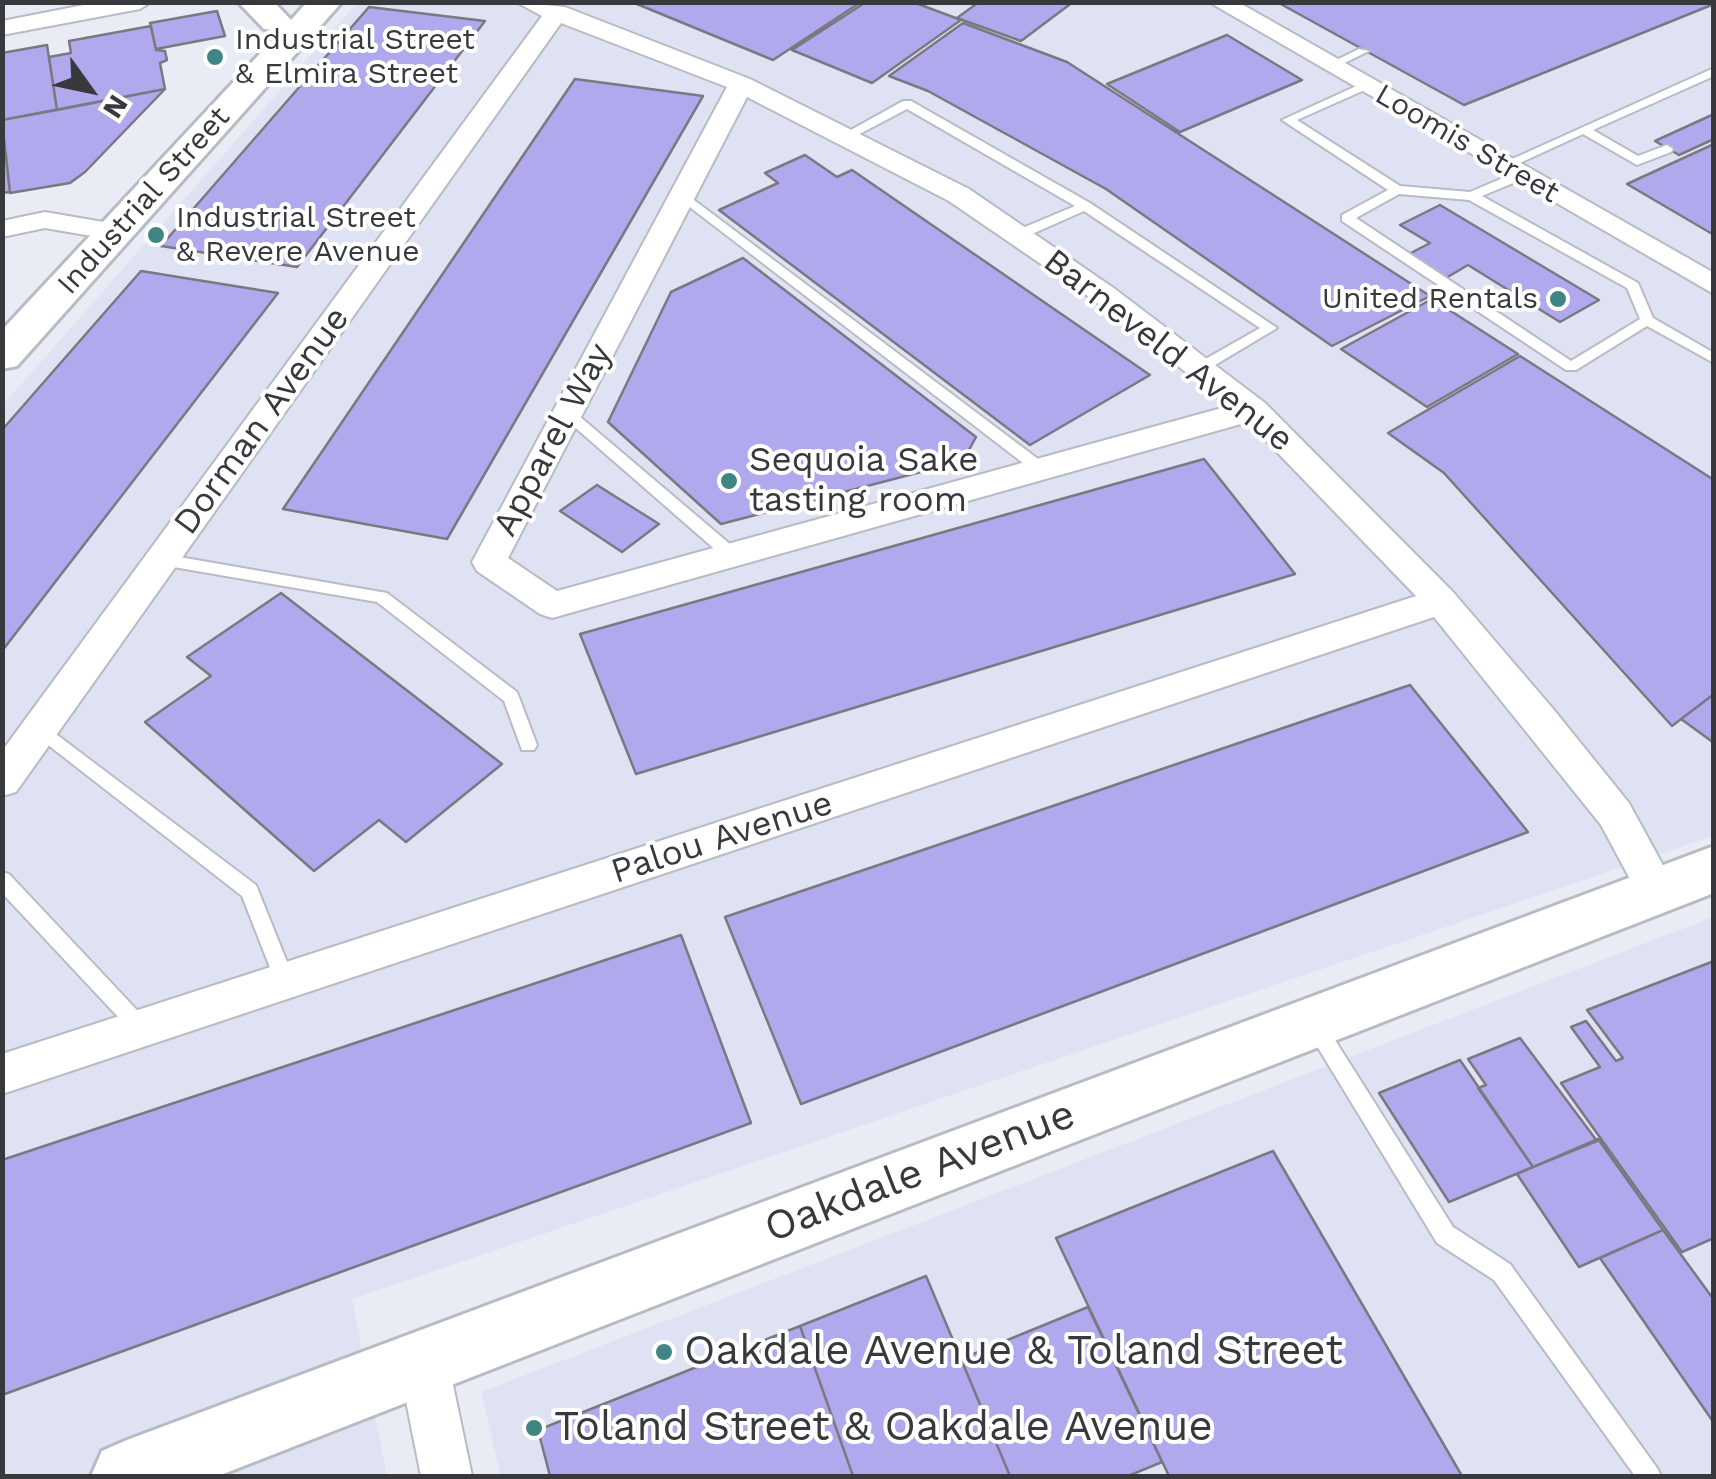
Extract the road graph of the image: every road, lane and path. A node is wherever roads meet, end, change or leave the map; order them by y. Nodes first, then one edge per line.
1 (140, 2) edge
2 (326, 2) edge
3 (526, 2) edge
4 (1220, 2) edge
5 (275, 9) edge
6 (557, 12) junction
7 (2, 28) edge
8 (1364, 51) dead end
9 (1330, 66) junction
10 (1714, 71) edge
11 (741, 84) junction
12 (1365, 86) junction
13 (1584, 130) junction
14 (846, 136) junction
15 (1667, 149) dead end
16 (1513, 170) junction
17 (1397, 190) junction
18 (682, 195) junction
19 (1472, 196) junction
20 (1084, 206) junction
21 (2, 229) edge
22 (99, 230) junction
23 (1018, 235) junction
24 (1714, 285) edge
25 (2, 314) edge
26 (1647, 320) junction
27 (2, 356) edge
28 (1714, 360) edge
29 (1200, 368) junction
30 (1254, 410) junction
31 (567, 414) junction
32 (1041, 469) junction
33 (732, 555) junction
34 (162, 560) junction
35 (1441, 601) junction
36 (40, 729) junction
37 (528, 746) dead end
38 (2, 782) edge
39 (1714, 870) edge
40 (2, 880) edge
41 (1658, 891) junction
42 (285, 982) junction
43 (1312, 1022) junction
44 (142, 1030) junction
45 (2, 1074) edge
46 (423, 1361) junction
47 (127, 1476) edge
48 (448, 1476) edge
49 (1649, 1476) edge

1 - 7 street
2 - 22 street, Industrial Street
3 - 6 street, Barneveld Avenue
4 - 9 street, Loomis Street
5 - 22 street, Industrial Street
6 - 11 street, Barneveld Avenue
6 - 34 street, Dorman Avenue
8 - 9 lane
9 - 12 street, Loomis Street
10 - 13 lane
11 - 14 street, Barneveld Avenue
11 - 18 street, Apparel Way
12 - 16 street, Loomis Street
12 - 17 lane
13 - 15 lane
13 - 16 lane
14 - 20 lane
14 - 23 street, Barneveld Avenue
16 - 19 lane
16 - 24 street, Loomis Street
17 - 19 lane
17 - 26 lane
18 - 31 street, Apparel Way
18 - 32 lane
19 - 26 lane
20 - 23 lane
20 - 29 lane
21 - 22 street
22 - 25 street, Industrial Street
22 - 27 street, Industrial Street
23 - 29 street, Barneveld Avenue
26 - 28 lane
29 - 30 street, Barneveld Avenue
30 - 32 street, Apparel Way
30 - 35 street, Barneveld Avenue
31 - 33 lane
31 - 33 street, Apparel Way
32 - 33 street, Apparel Way
34 - 36 street, Dorman Avenue
34 - 37 lane
35 - 41 street, Barneveld Avenue
35 - 42 street, Palou Avenue
36 - 38 street, Dorman Avenue
36 - 42 lane
39 - 41 street, Oakdale Avenue
40 - 44 lane
41 - 43 street, Oakdale Avenue
42 - 44 street, Palou Avenue
43 - 46 street, Oakdale Avenue
43 - 49 lane
44 - 45 street, Palou Avenue
46 - 47 street, Oakdale Avenue
46 - 48 street

